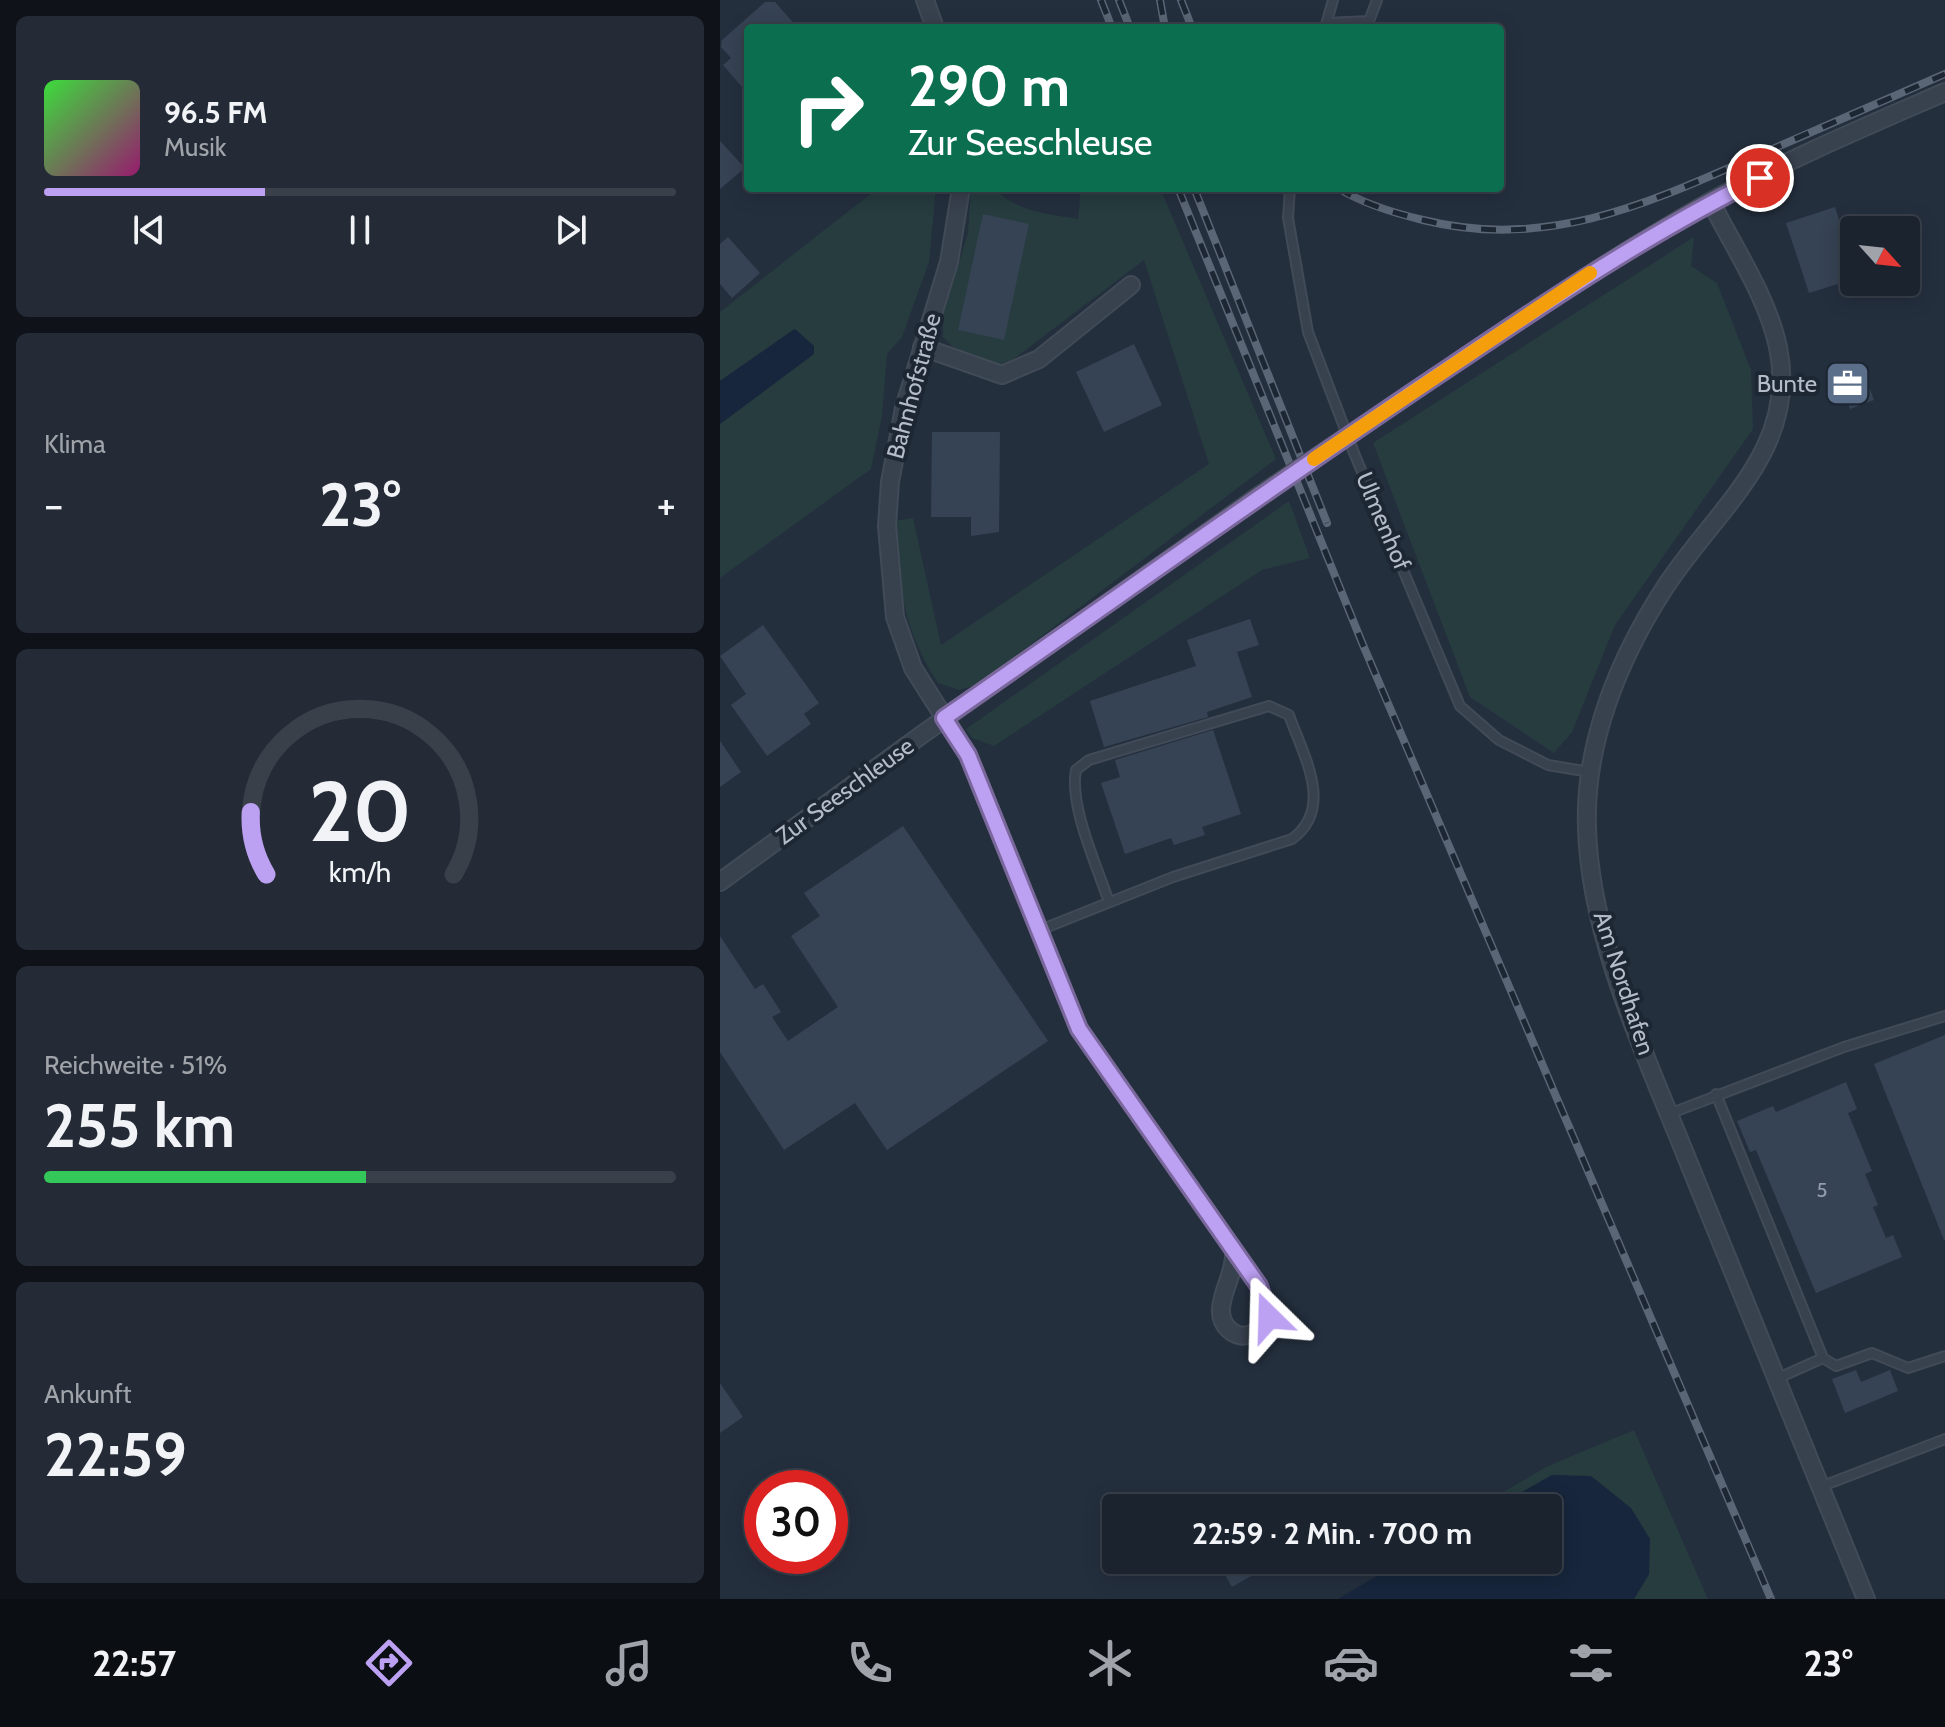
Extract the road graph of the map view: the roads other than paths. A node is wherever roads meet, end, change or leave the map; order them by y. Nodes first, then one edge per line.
1 (925, 0) edge
2 (1333, 0) edge
3 (1377, 0) edge
4 (934, 24) edge
5 (1326, 24) edge
6 (1337, 24) edge
7 (1945, 92) edge
8 (960, 192) edge
9 (1290, 192) edge
10 (1711, 202) junction
11 (1131, 285) dead end
12 (922, 347) junction
13 (944, 718) junction
14 (1591, 772) junction
15 (720, 882) edge
16 (1109, 902) junction
17 (1040, 930) junction
18 (1945, 1016) edge
19 (1716, 1094) junction
20 (1669, 1114) junction
21 (1234, 1253) junction
22 (1945, 1356) edge
23 (1823, 1358) junction
24 (1775, 1379) junction
25 (1945, 1439) edge
26 (1820, 1487) junction
27 (1866, 1599) edge

1 - 4 street
2 - 5 lane
3 - 6 lane
7 - 10 street, Zur Seeschleuse
8 - 12 street, Bahnhofstraße
9 - 14 lane, Ulmenhof
10 - 13 street, Zur Seeschleuse, bridge
10 - 14 street, Am Nordhafen
11 - 12 street
12 - 13 street, Bahnhofstraße
13 - 15 street, Zur Seeschleuse
13 - 17 street, Bahnhofstraße
14 - 20 street, Am Nordhafen
16 - 16 lane
16 - 17 lane
17 - 21 street, Bahnhofstraße
18 - 19 lane
19 - 20 lane
19 - 23 lane
20 - 24 street, Am Nordhafen
21 - 21 street, Bahnhofstraße
22 - 23 lane
23 - 24 lane
24 - 26 street, Am Nordhafen
25 - 26 lane
26 - 27 street, Am Nordhafen

